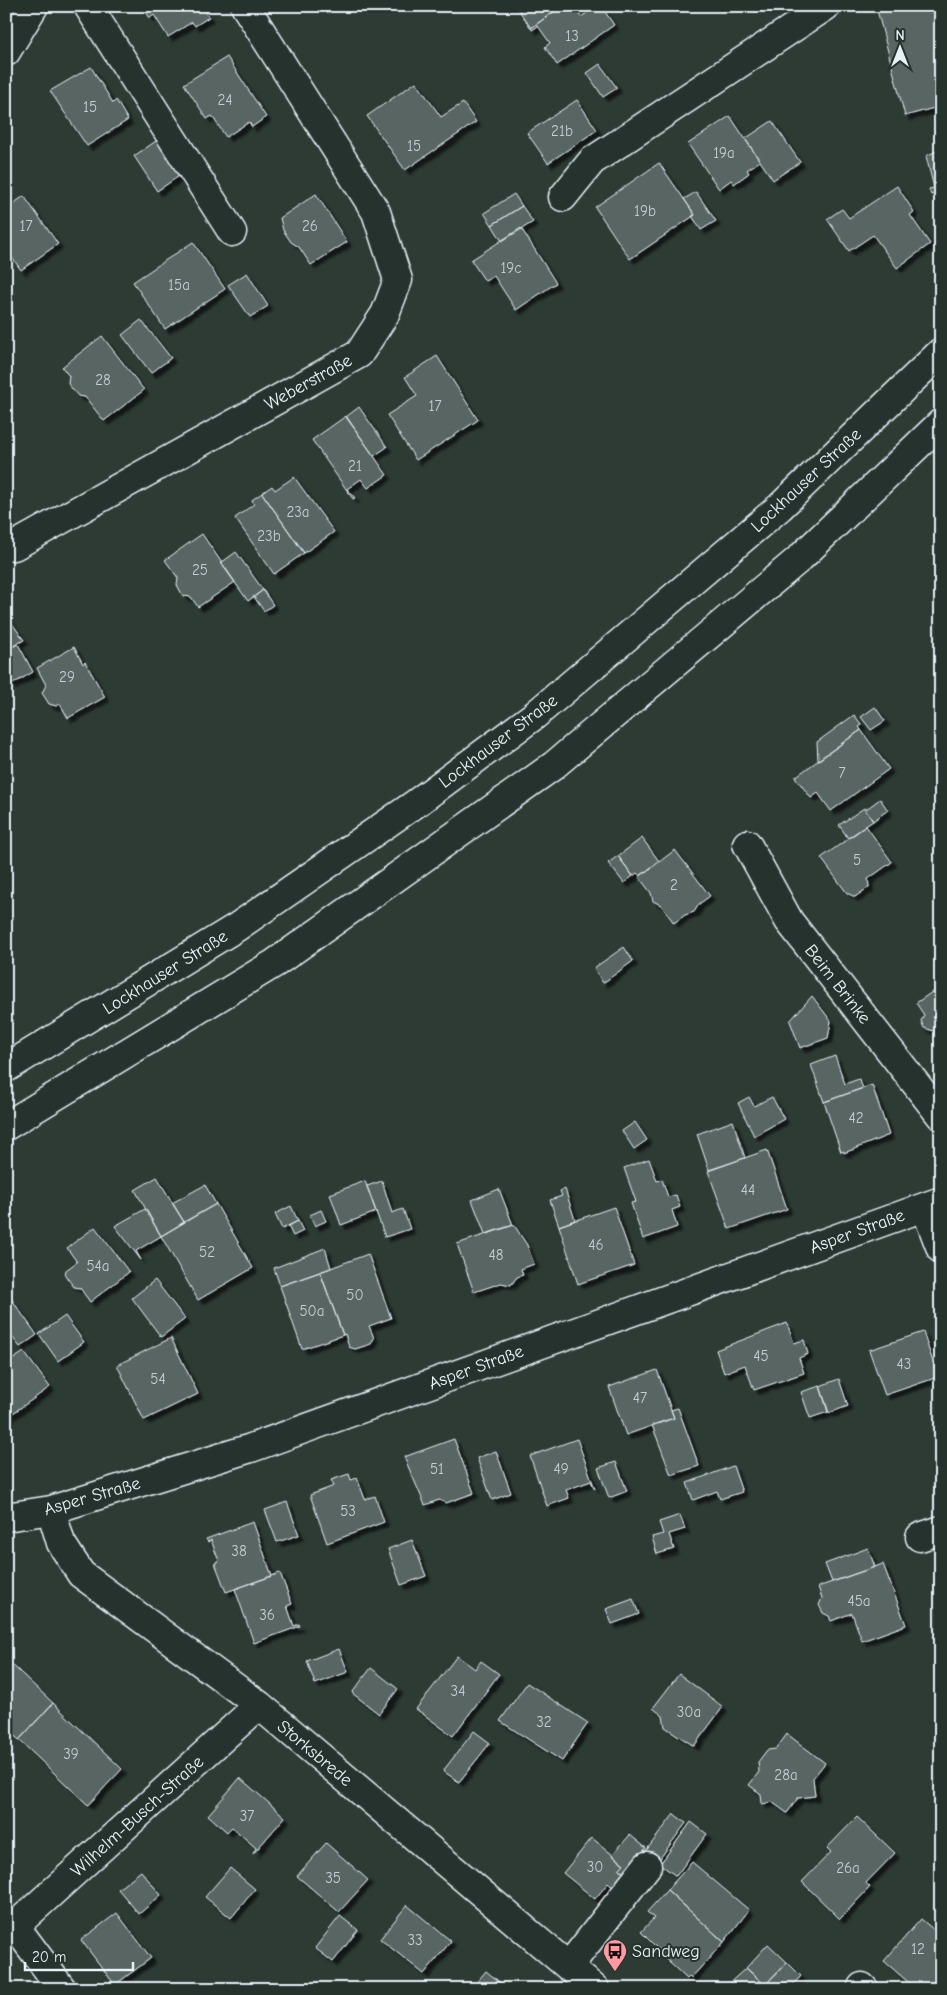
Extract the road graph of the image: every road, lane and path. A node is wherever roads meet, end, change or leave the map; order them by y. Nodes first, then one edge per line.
1 (34, 6) edge
2 (88, 6) edge
3 (245, 6) edge
4 (826, 6) edge
5 (6, 52) edge
6 (563, 197) dead end
7 (232, 232) dead end
8 (941, 352) edge
9 (941, 423) edge
10 (14, 546) dead end
11 (747, 844) dead end
12 (6, 1068) edge
13 (941, 1116) edge
14 (6, 1126) edge
15 (933, 1204) edge
16 (941, 1249) edge
17 (51, 1510) junction
18 (6, 1517) edge
19 (259, 1705) junction
20 (647, 1866) dead end
21 (10, 1922) edge
22 (569, 1966) junction
23 (62, 1989) edge
24 (595, 1989) edge

1 - 5 street
2 - 7 street
3 - 10 street, Weberstraße
4 - 6 street
8 - 12 street, Lockhauser Straße
9 - 14 street
11 - 13 street, Beim Brinke
15 - 16 street
15 - 17 street, Asper Straße
17 - 18 street, Asper Straße
17 - 19 street, Storksbrede
19 - 21 street, Wilhelm-Busch-Straße
19 - 22 street, Storksbrede
20 - 22 street
21 - 23 street, Wilhelm-Busch-Straße
22 - 24 street, Storksbrede

